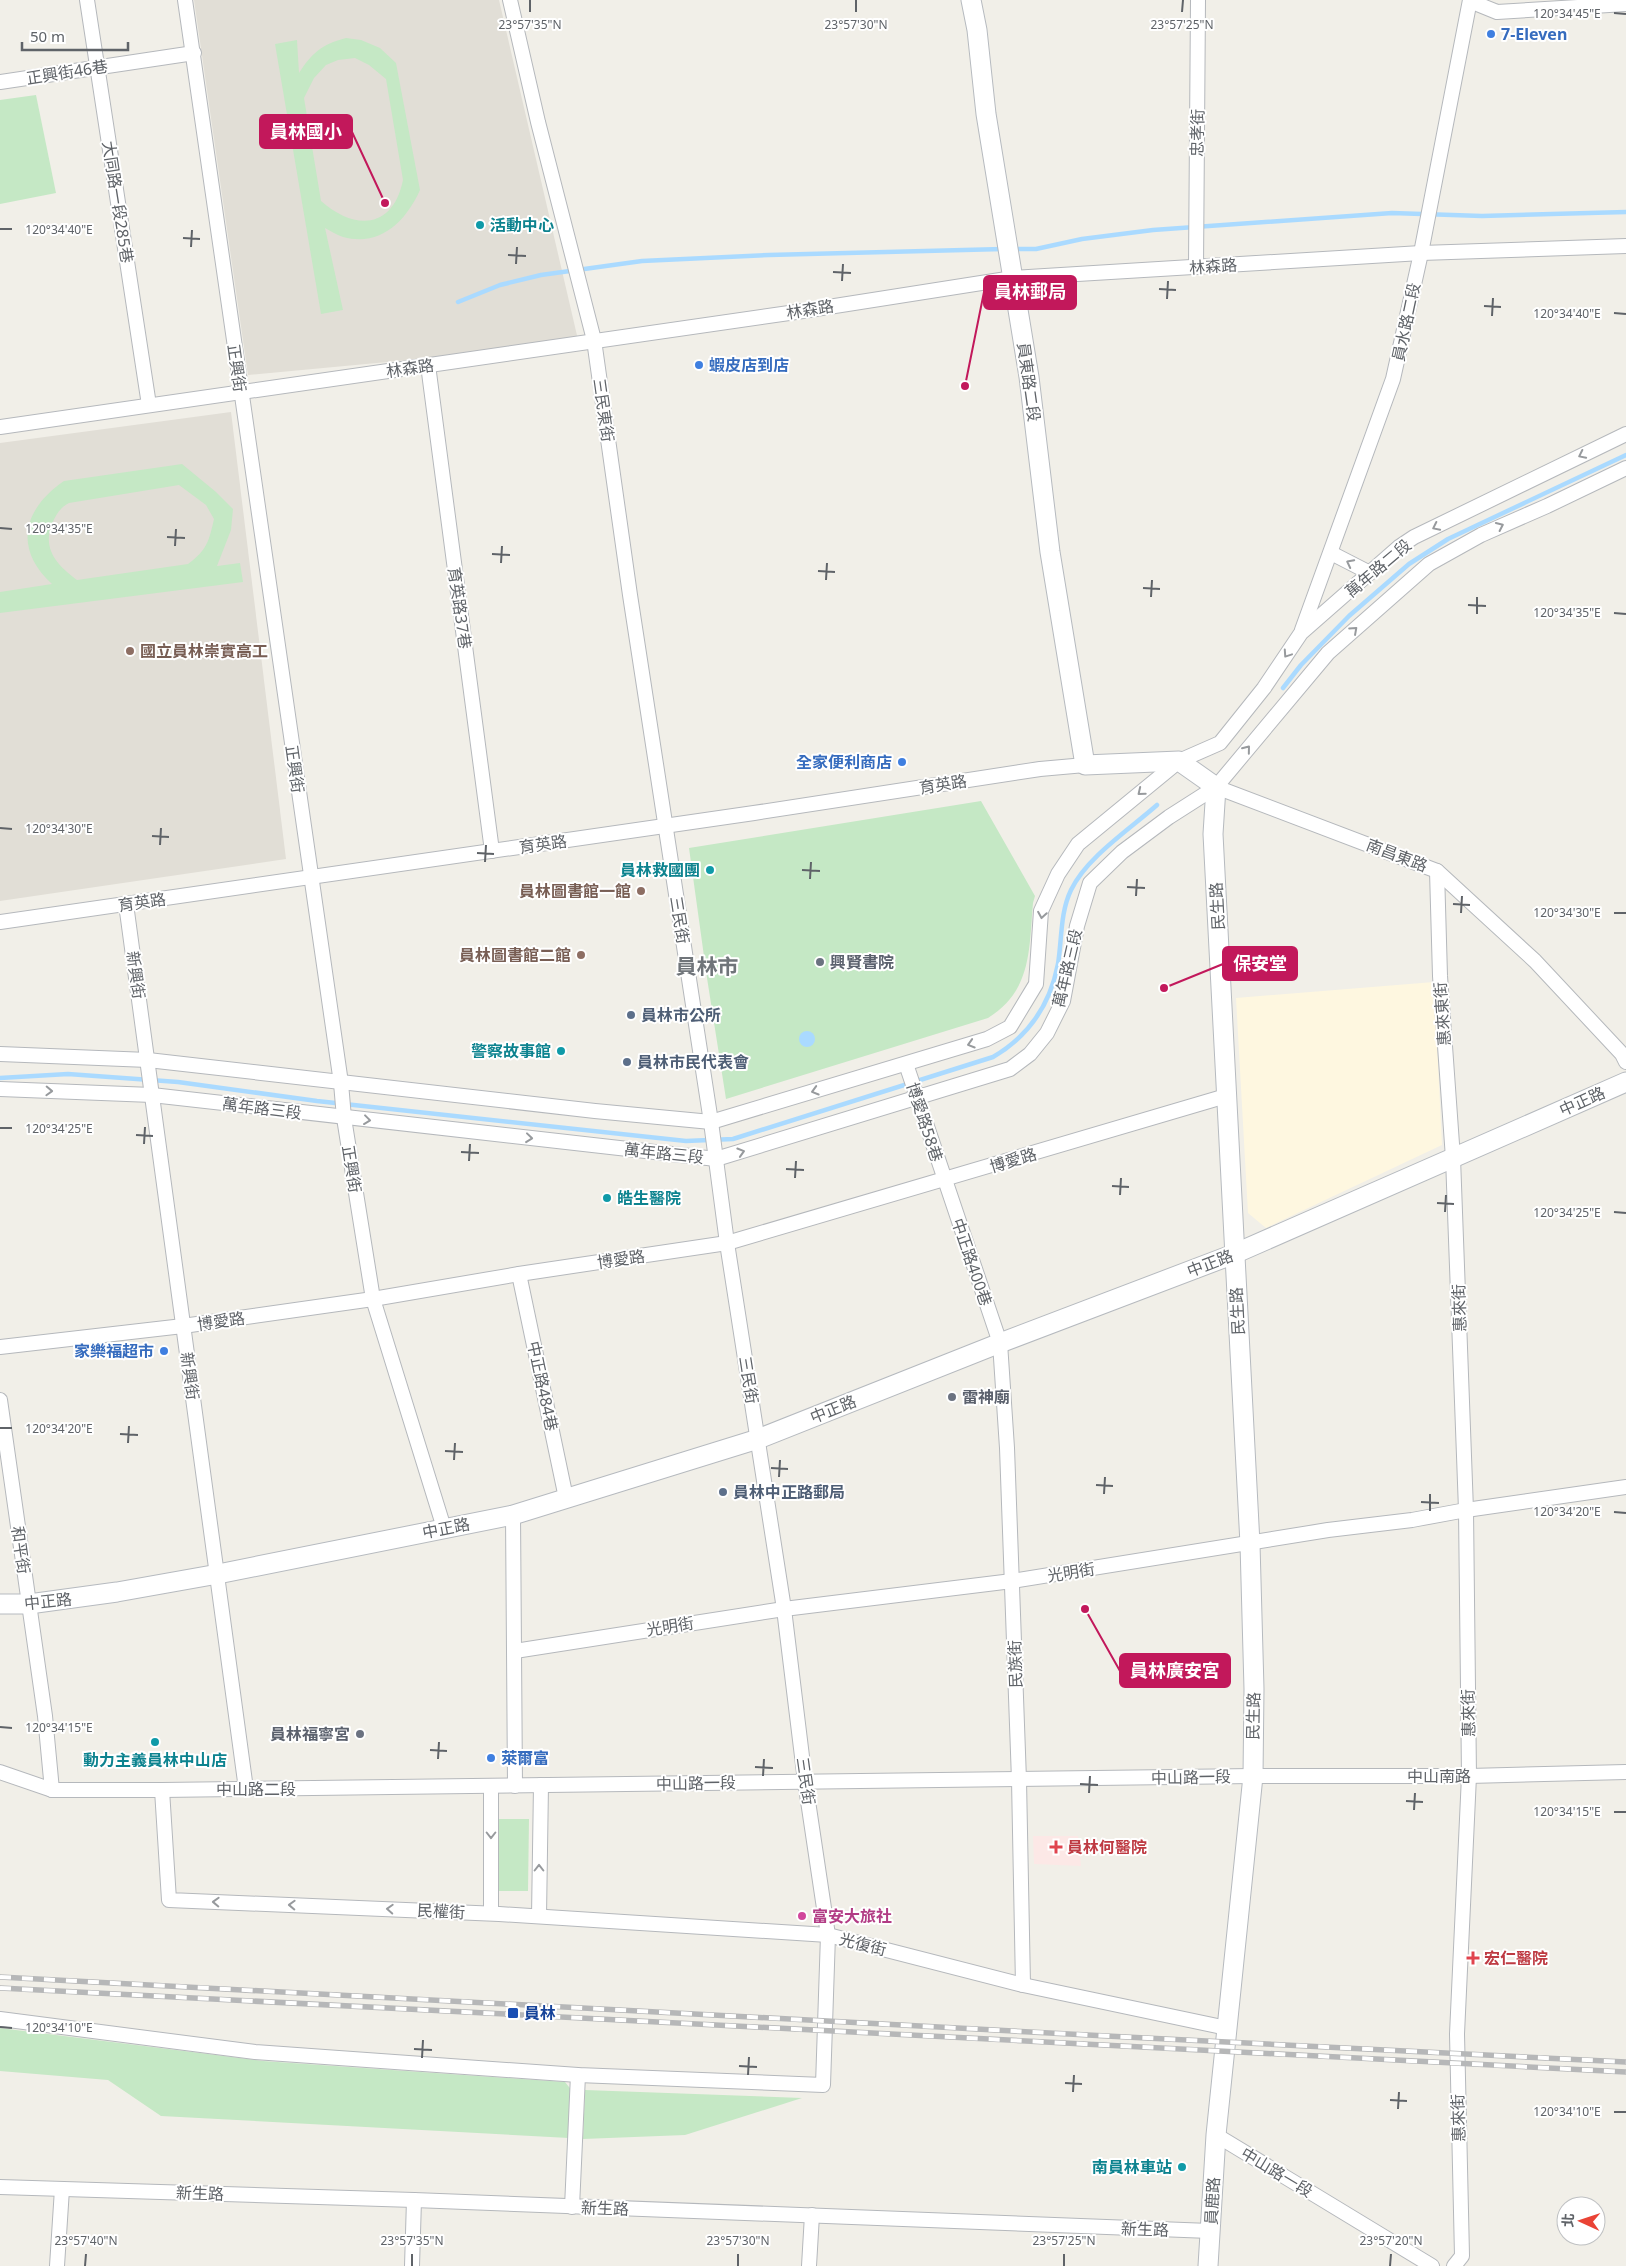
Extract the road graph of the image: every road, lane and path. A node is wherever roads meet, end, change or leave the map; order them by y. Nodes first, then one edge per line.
1 (87, 0) edge
2 (185, 0) edge
3 (510, 0) edge
4 (971, 0) edge
5 (1198, 0) edge
6 (1470, 0) edge
7 (1626, 4) edge
8 (194, 53) junction
9 (98, 66) junction
10 (0, 82) edge
11 (1626, 246) edge
12 (1421, 253) junction
13 (1196, 267) junction
14 (1013, 278) junction
15 (594, 340) junction
16 (428, 365) junction
17 (240, 392) junction
18 (149, 405) junction
19 (0, 427) edge
20 (1626, 434) edge
21 (1626, 468) edge
22 (1330, 553) junction
23 (1370, 573) junction
24 (1301, 633) junction
25 (1179, 762) junction
26 (1085, 765) junction
27 (1216, 787) junction
28 (665, 826) junction
29 (492, 851) junction
30 (1437, 871) junction
31 (312, 878) junction
32 (126, 904) junction
33 (0, 922) edge
34 (0, 1054) edge
35 (148, 1060) junction
36 (1626, 1062) edge
37 (906, 1064) junction
38 (341, 1082) junction
39 (1626, 1082) edge
40 (0, 1089) edge
41 (152, 1096) junction
42 (1226, 1096) junction
43 (917, 1099) junction
44 (344, 1118) junction
45 (711, 1122) junction
46 (1453, 1158) junction
47 (716, 1159) junction
48 (944, 1180) junction
49 (727, 1243) junction
50 (1234, 1254) junction
51 (519, 1274) junction
52 (372, 1299) junction
53 (183, 1326) junction
54 (1000, 1343) junction
55 (0, 1347) edge
56 (0, 1400) edge
57 (758, 1439) junction
58 (1626, 1487) edge
59 (566, 1498) junction
60 (1466, 1510) junction
61 (513, 1515) junction
62 (444, 1528) junction
63 (1250, 1544) junction
64 (218, 1574) junction
65 (1012, 1581) junction
66 (0, 1604) edge
67 (29, 1604) junction
68 (784, 1609) junction
69 (515, 1650) junction
70 (0, 1772) edge
71 (1626, 1772) edge
72 (1253, 1776) junction
73 (1469, 1776) junction
74 (1019, 1780) junction
75 (805, 1781) junction
76 (491, 1786) junction
77 (515, 1786) junction
78 (540, 1786) junction
79 (52, 1790) junction
80 (162, 1790) junction
81 (246, 1790) junction
82 (491, 1913) junction
83 (539, 1916) junction
84 (828, 1935) junction
85 (1023, 1985) junction
86 (0, 2019) edge
87 (1227, 2028) junction
88 (578, 2075) junction
89 (1216, 2135) junction
90 (0, 2187) edge
91 (62, 2189) junction
92 (414, 2200) junction
93 (572, 2207) junction
94 (812, 2215) junction
95 (1210, 2231) junction
96 (58, 2266) edge
97 (412, 2266) edge
98 (809, 2266) edge
99 (1208, 2266) edge
100 (1432, 2266) edge
101 (1454, 2266) edge

1 - 9 street, 大同路一段285巷
2 - 8 street, 正興街
3 - 15 street, 三民東街
4 - 14 street, 員東路二段
5 - 13 street, 忠孝街
6 - 7 street
6 - 12 street, 員水路二段
8 - 9 street, 正興街46巷
8 - 17 street, 正興街
9 - 10 street, 正興街46巷
9 - 18 street, 大同路一段285巷
11 - 12 street, 林森路
12 - 13 street, 林森路
12 - 22 street, 員水路二段
13 - 14 street, 林森路
14 - 15 street, 林森路
14 - 26 street, 員東路二段
15 - 16 street, 林森路
15 - 28 street, 三民東街
16 - 17 street, 林森路
16 - 29 street, 育英路37巷
17 - 18 street, 林森路
17 - 31 street, 正興街
18 - 19 street, 林森路
20 -> 23 street, 萬年路二段
27 -> 21 street, 萬年路二段
23 -> 22 street
22 - 24 street, 員水路二段
23 - 24 street, 萬年路二段
24 -> 25 street, 萬年路二段
25 - 26 street
25 - 27 street
25 -> 37 street, 萬年路三段
26 - 28 street, 育英路
27 - 30 street, 南昌東路
27 - 42 street, 民生路
27 - 43 street, 萬年路三段
28 - 29 street, 育英路
28 - 45 street, 三民街
29 - 31 street, 育英路
30 - 36 street, 南昌東路
30 - 46 street, 惠來東街
31 - 32 street, 育英路
31 - 38 street, 正興街
32 - 33 street, 育英路
32 - 35 street, 新興街
34 - 35 street, 萬年路三段
35 - 38 street, 萬年路三段
35 - 41 street, 新興街
37 - 43 street, 博愛路58巷
37 -> 45 street, 萬年路三段
38 - 44 street, 正興街
38 - 45 street, 萬年路三段
39 - 46 street, 中正路
40 -> 41 street, 萬年路三段
41 - 44 street, 萬年路三段
41 - 53 street, 新興街
42 - 48 street, 博愛路
42 - 50 street, 民生路
47 -> 43 street, 萬年路三段
43 - 48 street, 博愛路58巷
44 -> 47 street, 萬年路三段
44 - 52 street, 正興街
45 - 47 street, 三民街
46 - 50 street, 中正路
46 - 60 street, 惠來街
47 - 49 street, 三民街
48 - 49 street, 博愛路
48 - 54 street, 中正路400巷
49 - 51 street, 博愛路
49 - 57 street, 三民街
50 - 54 street, 中正路
50 - 63 street, 民生路
51 - 52 street, 博愛路
51 - 59 street, 中正路484巷
52 - 53 street, 博愛路
52 - 62 street, 正興街
53 - 55 street, 博愛路
53 - 64 street, 新興街
54 - 57 street, 中正路
54 - 65 street, 民族街
56 - 67 street, 和平街
57 - 59 street, 中正路
57 - 68 street, 三民街
58 - 60 street, 光明街
59 - 61 street, 中正路
60 - 63 street, 光明街
60 - 73 street, 惠來街
61 - 62 street, 中正路
61 - 69 street
62 - 64 street, 中正路
63 - 65 street, 光明街
63 - 72 street, 民生路
64 - 67 street, 中正路
64 - 81 street, 新興街
65 - 68 street, 光明街
65 - 74 street, 民族街
66 - 67 street, 中正路
67 - 79 street, 和平街
68 - 69 street, 光明街
68 - 75 street, 三民街
69 - 77 street
70 - 79 street, 中山路二段
71 - 73 street, 中山南路
72 - 73 street, 中山南路
72 - 74 street, 中山路一段
72 - 87 street, 中山路一段
73 - 101 street, 惠來街
74 - 75 street, 中山路一段
74 - 85 street, 民族街
75 - 78 street, 中山路一段
75 - 84 street, 三民街
76 - 77 street, 中山路二段
76 - 81 street, 中山路二段
76 -> 82 street
77 - 78 street, 中山路一段
83 -> 78 street
79 - 80 street, 中山路二段
80 - 81 street, 中山路二段
82 -> 80 street, 民權街
82 - 83 street, 光復街
83 - 84 street, 光復街
84 - 85 street, 光復街
84 - 88 street, 三民街
85 - 87 street, 光復街
86 - 88 street
87 - 89 street, 中山路一段
88 - 93 street
89 - 95 street, 員鹿路
89 - 100 street, 中山路一段
90 - 91 street, 新生路
91 - 92 street, 新生路
91 - 96 street
92 - 93 street, 新生路
92 - 97 street
93 - 94 street, 新生路
94 - 95 street, 新生路
94 - 98 street
95 - 99 street, 員鹿路

